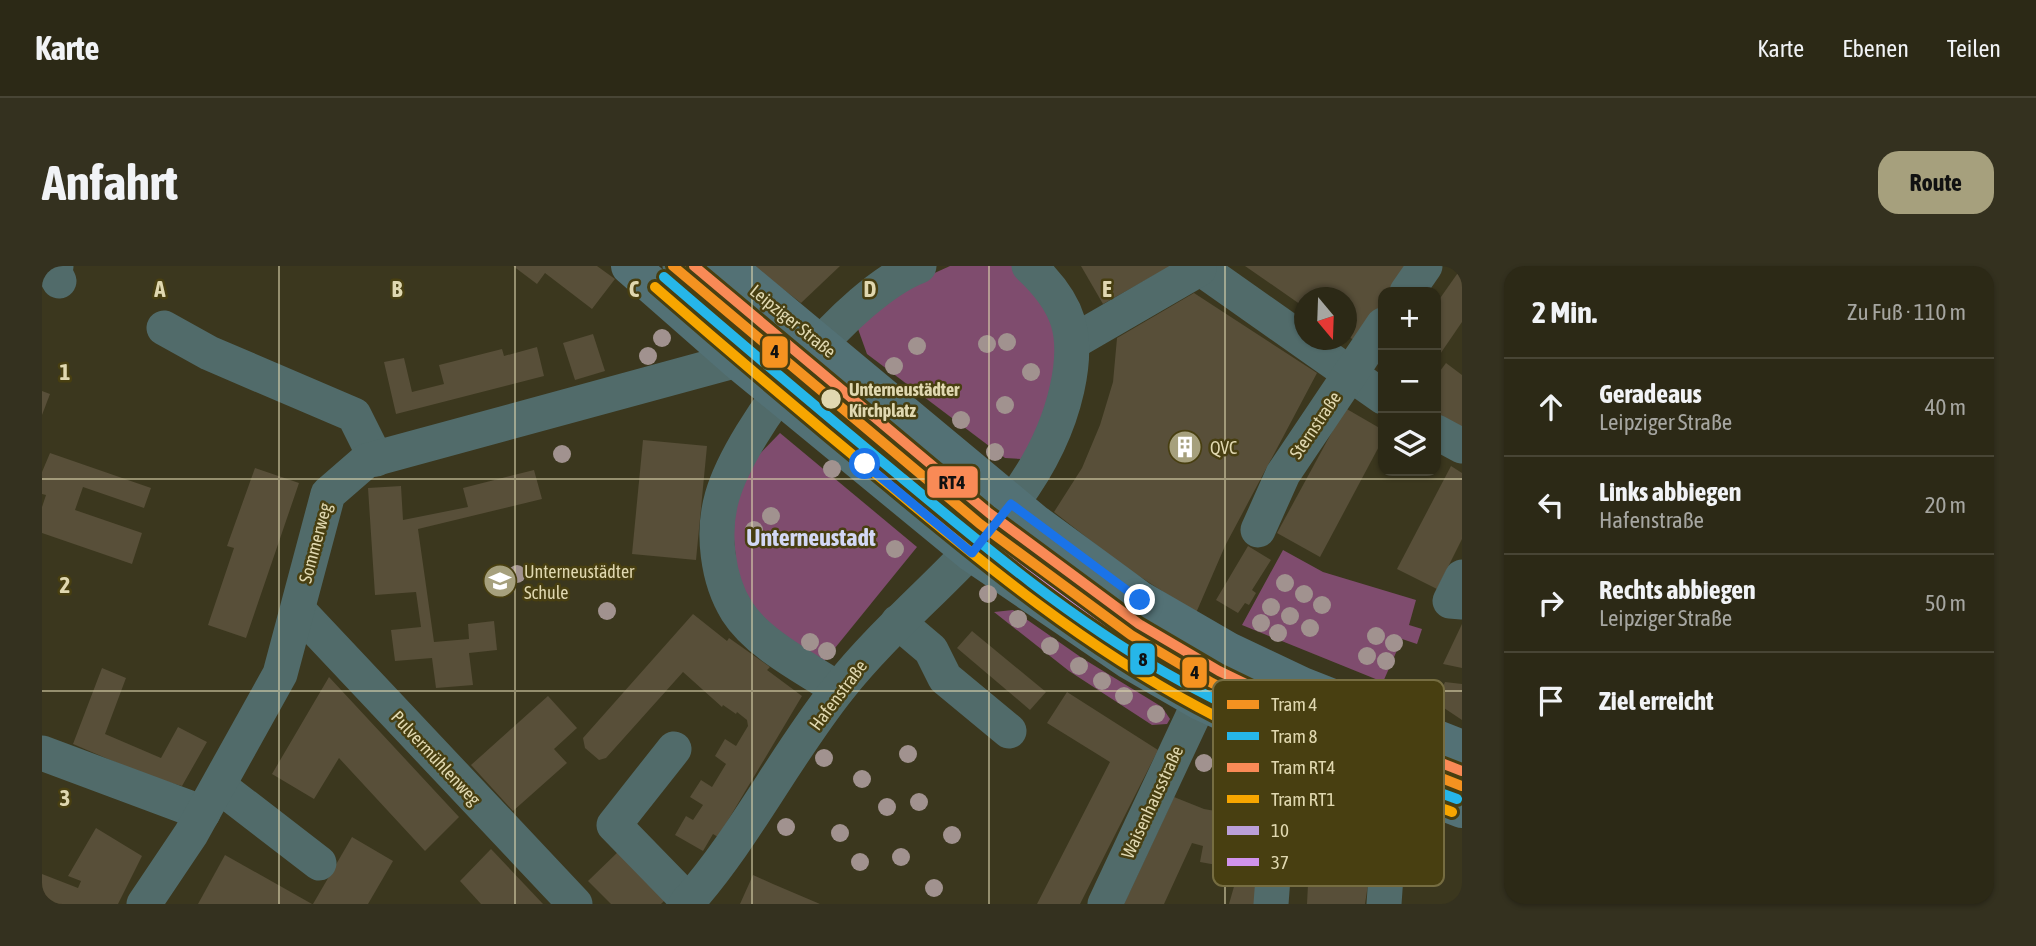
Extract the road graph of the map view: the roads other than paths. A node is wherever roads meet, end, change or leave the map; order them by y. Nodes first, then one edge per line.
1 (630, 266) edge
2 (680, 266) edge
3 (726, 266) edge
4 (919, 266) edge
5 (1029, 266) edge
6 (1425, 266) edge
7 (1198, 267) edge
8 (1410, 287) edge
9 (164, 328) dead end
10 (1378, 332) edge
11 (1073, 342) junction
12 (737, 360) junction
13 (800, 369) junction
14 (1350, 373) junction
15 (1378, 393) edge
16 (1441, 435) edge
17 (1462, 446) edge
18 (376, 459) junction
19 (992, 528) junction
20 (1258, 530) dead end
21 (1462, 577) edge
22 (1462, 602) edge
23 (298, 610) junction
24 (898, 622) junction
25 (1225, 680) edge
26 (1289, 680) edge
27 (838, 689) junction
28 (1200, 701) junction
29 (1213, 707) edge
30 (1009, 731) dead end
31 (1444, 742) edge
32 (674, 749) dead end
33 (1462, 749) edge
34 (42, 753) edge
35 (1444, 772) edge
36 (1462, 779) edge
37 (211, 799) junction
38 (1444, 802) edge
39 (1462, 809) edge
40 (319, 863) dead end
41 (1272, 886) edge
42 (1385, 886) edge
43 (687, 902) edge
44 (145, 904) edge
45 (575, 904) edge
46 (1105, 904) edge
47 (1271, 904) edge
48 (1384, 904) edge

1 - 12 main road, Leipziger Straße
2 - 13 street
3 - 13 main road, Leipziger Straße
4 - 13 street
5 - 11 street
6 - 8 street
7 - 11 street
7 - 14 street
9 - 18 street
10 - 14 street, Sternstraße
11 - 19 street
12 - 13 main road, Leipziger Straße
12 - 18 street, Sommerweg
13 - 19 main road, Leipziger Straße
13 - 19 main road, Leipziger Straße
13 - 27 street
14 - 15 street
14 - 20 street, Sternstraße
16 - 17 street
18 - 23 street, Sommerweg
19 - 24 street, Hafenstraße
19 - 25 street
19 - 26 main road, Leipziger Straße
19 - 28 main road, Leipziger Straße
21 - 22 street
23 - 37 street, Sommerweg
23 - 45 street, Pulvermühlenweg
24 - 27 street, Hafenstraße
24 - 30 street
27 - 43 street, Hafenstraße
28 - 29 main road, Leipziger Straße
28 - 46 street, Waisenhausstraße
31 - 33 main road, Leipziger Straße
32 - 43 street
34 - 37 street
35 - 36 street
37 - 40 street
37 - 44 street, Sommerweg
38 - 39 main road, Leipziger Straße
41 - 47 street
42 - 48 street

